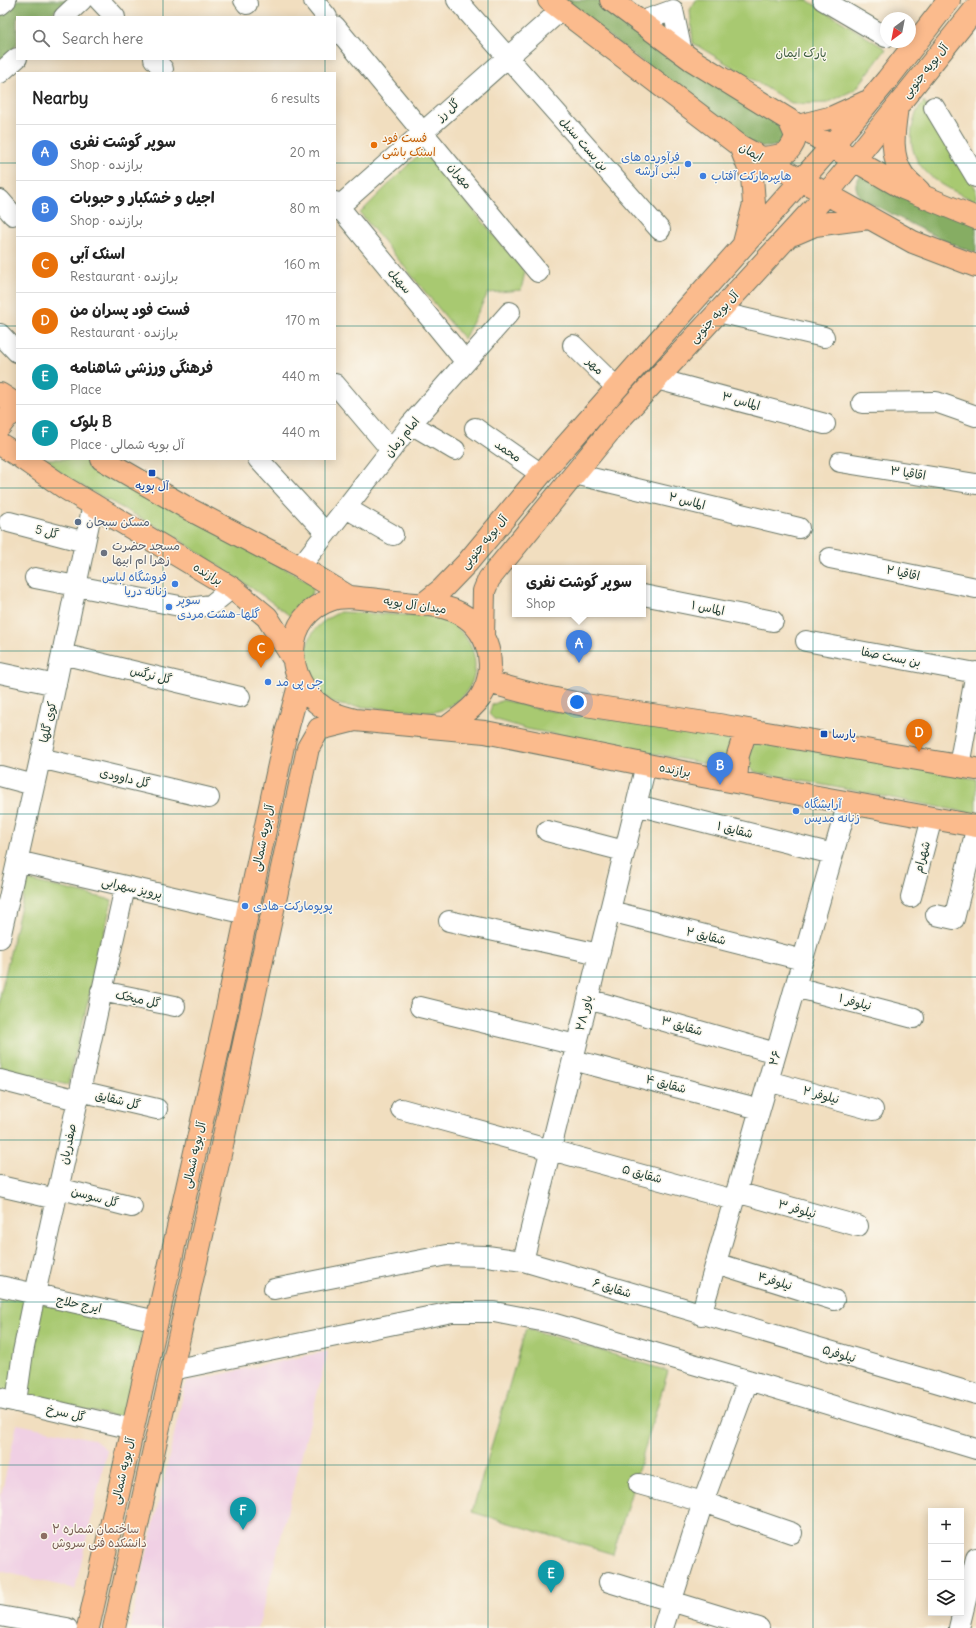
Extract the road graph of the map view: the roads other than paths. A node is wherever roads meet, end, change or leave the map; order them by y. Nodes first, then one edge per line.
1 (6, 0) edge
2 (82, 0) edge
3 (99, 0) edge
4 (457, 0) edge
5 (611, 0) edge
6 (824, 0) edge
7 (949, 0) edge
8 (314, 1) edge
9 (555, 5) edge
10 (676, 5) edge
11 (0, 6) edge
12 (976, 8) edge
13 (65, 16) edge
14 (114, 16) edge
15 (326, 16) edge
16 (640, 22) junction
17 (336, 27) edge
18 (916, 32) edge
19 (880, 33) edge
20 (900, 48) edge
21 (682, 52) junction
22 (507, 57) junction
23 (869, 101) junction
24 (897, 107) junction
25 (934, 107) dead end
26 (793, 123) junction
27 (424, 132) junction
28 (740, 146) junction
29 (832, 146) junction
30 (762, 158) junction
31 (862, 164) junction
32 (976, 177) edge
33 (801, 180) junction
34 (826, 195) junction
35 (924, 196) junction
36 (0, 200) edge
37 (846, 205) junction
38 (336, 206) edge
39 (13, 215) dead end
40 (868, 218) junction
41 (976, 218) edge
42 (660, 230) dead end
43 (789, 236) junction
44 (743, 247) junction
45 (976, 266) edge
46 (538, 272) dead end
47 (510, 312) dead end
48 (718, 312) junction
49 (0, 334) edge
50 (824, 338) dead end
51 (573, 345) dead end
52 (16, 351) edge
53 (465, 361) junction
54 (657, 379) junction
55 (336, 385) edge
56 (617, 388) junction
57 (0, 394) edge
58 (862, 403) dead end
59 (16, 404) edge
60 (16, 411) edge
61 (976, 416) edge
62 (411, 424) junction
63 (825, 424) dead end
64 (0, 426) edge
65 (475, 428) dead end
66 (0, 444) edge
67 (390, 450) junction
68 (455, 450) dead end
69 (16, 454) edge
70 (25, 460) edge
71 (259, 460) edge
72 (108, 461) edge
73 (840, 462) dead end
74 (541, 474) junction
75 (575, 474) junction
76 (976, 484) edge
77 (93, 504) junction
78 (346, 508) junction
79 (9, 522) dead end
80 (799, 528) dead end
81 (326, 533) junction
82 (393, 535) dead end
83 (85, 542) junction
84 (830, 558) dead end
85 (300, 567) junction
86 (507, 568) edge
87 (35, 578) dead end
88 (76, 586) junction
89 (232, 588) junction
90 (976, 588) edge
91 (646, 596) edge
92 (349, 597) junction
93 (422, 605) junction
94 (773, 621) dead end
95 (483, 637) junction
96 (806, 641) dead end
97 (62, 654) junction
98 (293, 658) junction
99 (976, 673) edge
100 (0, 674) edge
101 (300, 682) junction
102 (488, 682) junction
103 (56, 685) junction
104 (240, 697) dead end
105 (355, 720) junction
106 (446, 728) junction
107 (746, 730) junction
108 (40, 758) junction
109 (646, 764) junction
110 (967, 768) edge
111 (0, 776) edge
112 (736, 782) junction
113 (34, 785) junction
114 (209, 798) dead end
115 (848, 802) junction
116 (636, 805) junction
117 (932, 818) junction
118 (976, 826) edge
119 (976, 830) edge
120 (547, 831) dead end
121 (624, 851) junction
122 (833, 854) junction
123 (10, 869) edge
124 (125, 886) junction
125 (911, 897) dead end
126 (610, 911) junction
127 (247, 914) junction
128 (936, 915) dead end
129 (448, 921) dead end
130 (0, 938) edge
131 (599, 954) junction
132 (803, 960) junction
133 (795, 987) junction
134 (101, 991) junction
135 (588, 999) junction
136 (175, 1006) dead end
137 (420, 1007) dead end
138 (914, 1018) dead end
139 (574, 1052) junction
140 (776, 1053) junction
141 (0, 1080) edge
142 (768, 1081) junction
143 (79, 1096) junction
144 (156, 1109) dead end
145 (401, 1109) dead end
146 (760, 1109) junction
147 (873, 1110) dead end
148 (202, 1122) junction
149 (225, 1130) junction
150 (550, 1149) junction
151 (0, 1186) edge
152 (57, 1193) junction
153 (735, 1196) junction
154 (132, 1207) dead end
155 (858, 1226) dead end
156 (523, 1261) junction
157 (716, 1263) junction
158 (0, 1286) edge
159 (274, 1288) dead end
160 (35, 1294) junction
161 (834, 1300) dead end
162 (701, 1315) junction
163 (157, 1321) junction
164 (172, 1370) junction
165 (748, 1380) junction
166 (976, 1394) edge
167 (8, 1400) edge
168 (133, 1429) junction
169 (976, 1449) edge
170 (639, 1484) dead end
171 (703, 1502) junction
172 (792, 1533) dead end
173 (106, 1548) junction
174 (131, 1554) junction
175 (976, 1558) edge
176 (609, 1582) dead end
177 (972, 1590) edge
178 (672, 1601) junction
179 (0, 1616) edge
180 (67, 1628) edge
181 (88, 1628) edge
182 (114, 1628) edge
183 (663, 1628) edge
184 (759, 1628) edge
185 (959, 1628) edge

1 - 11 street
2 - 13 street
3 - 14 street
4 - 22 street, بن بست سنبل
5 - 16 main road
6 - 19 street
7 - 18 main road, آل بویه جنوبی
8 - 15 street
9 - 22 street, گل رز
9 - 28 main road, ایمان
10 - 16 street
10 - 21 street
12 - 24 main road, آل بویه جنوبی
16 - 21 main road
17 - 27 street, مهران
20 - 23 main road, آل بویه جنوبی
21 - 26 main road
22 - 27 street, گل رز
22 - 42 street, بن بست سنبل
23 - 26 main road
23 - 29 main road, آل بویه جنوبی
24 - 31 main road, آل بویه جنوبی
24 - 35 main road
25 - 32 street
26 - 29 main road
26 - 30 main road
27 - 38 street, گل رز
27 - 46 street, مهران
28 - 30 main road, ایمان
28 - 44 main road
29 - 31 main road
29 - 33 main road, آل بویه جنوبی
30 - 33 main road, ایمان
31 - 34 main road, آل بویه جنوبی
31 - 35 main road
31 - 37 main road
33 - 34 main road, ایمان
33 - 44 main road, آل بویه جنوبی
34 - 37 main road, ایمان
34 - 43 main road, آل بویه جنوبی
35 - 41 main road
36 - 39 street
37 - 40 main road, ایمان
38 - 53 street, سهیل
40 - 43 main road
40 - 45 main road, ایمان
43 - 48 main road, آل بویه جنوبی
44 - 56 main road, آل بویه جنوبی
47 - 53 street, امام زمان
48 - 50 street
48 - 54 main road, آل بویه جنوبی
49 - 52 street
51 - 56 street, مهر
53 - 62 street, امام زمان
54 - 63 street, الماس ۳
54 - 75 main road, آل بویه جنوبی
55 - 67 street
56 - 74 main road, آل بویه جنوبی
57 - 59 main road
58 - 61 street
60 - 64 main road
62 - 67 street, امام زمان
62 - 68 street
65 - 74 street, محمد
66 - 69 main road
67 - 78 street, امام زمان
70 - 77 main road, برازنده
71 - 81 street
72 - 85 main road
73 - 76 street, اقاقیا ۳
74 - 93 main road, آل بویه جنوبی
75 - 80 street, الماس ۲
75 - 86 main road, آل بویه جنوبی
77 - 83 street, کوی گلها
77 - 89 main road, برازنده
78 - 81 street, امام زمان
78 - 82 street
79 - 83 street, گل 5
81 - 85 street, امام زمان
83 - 88 street, کوی گلها
84 - 90 street, اقاقیا ۲
85 - 92 main road
86 - 95 main road, آل بویه جنوبی
87 - 88 street
88 - 89 street
88 - 97 street, کوی گلها
89 - 98 main road, برازنده
91 - 94 street, الماس ۱
92 - 93 main road, میدان آل بویه
92 - 98 main road, میدان آل بویه
93 - 95 main road, میدان آل بویه
95 - 102 main road, میدان آل بویه
96 - 99 street, بن بست صفا
97 - 103 street, کوی گلها
97 - 104 street, گل نرگس
98 - 101 main road, میدان آل بویه
99 - 110 street
100 - 103 street
101 - 105 main road, میدان آل بویه
101 - 127 main road, آل بویه شمالی
102 - 106 main road, میدان آل بویه
102 - 107 main road
103 - 108 street, کوی گلها
105 - 106 main road, میدان آل بویه
105 - 149 main road, آل بویه شمالی
106 - 109 main road, برازنده
107 - 110 main road
107 - 112 main road
108 - 113 street, کوی گلها
108 - 114 street, گل داوودی
109 - 112 main road, برازنده
109 - 116 street, باور ۲۸
111 - 113 street
112 - 115 main road, برازنده
113 - 123 street, کوی گلها
115 - 117 main road, برازنده
115 - 122 street, ۲۶
116 - 121 street, باور ۲۸
116 - 122 street, شقایق ۱
117 - 118 main road, برازنده
117 - 125 street, شهرام
119 - 128 street
120 - 121 street
121 - 126 street, باور ۲۸
122 - 132 street, ۲۶
123 - 124 street, پرویز سهرابی
123 - 130 street, کوی گلها
124 - 127 street, پرویز سهرابی
124 - 134 street, صفدریان
126 - 131 street, باور ۲۸
126 - 132 street, شقایق ۲
127 - 148 main road, آل بویه شمالی
129 - 131 street
131 - 135 street, باور ۲۸
132 - 133 street, ۲۶
133 - 138 street, نیلوفر ۱
133 - 140 street, ۲۶
134 - 136 street, گل میخک
134 - 143 street, صفدریان
135 - 139 street, باور ۲۸
135 - 140 street, شقایق ۳
137 - 139 street, شقایق ۴
139 - 146 street, شقایق ۴
139 - 150 street, باور ۲۸
140 - 142 street, ۲۶
141 - 143 street, گل شقایق
142 - 146 street, ۲۶
142 - 147 street, نیلوفر ۲
143 - 144 street, گل شقایق
143 - 152 street, صفدریان
145 - 150 street, شقایق ۵
146 - 153 street, ۲۶
148 - 149 street
148 - 163 main road, آل بویه شمالی
149 - 164 main road, آل بویه شمالی
150 - 153 street, شقایق ۵
150 - 156 street, باور ۲۸
151 - 152 street, گل سوسن
152 - 154 street, گل سوسن
152 - 160 street, صفدریان
153 - 155 street, نیلوفر ۳
153 - 157 street, ۲۶
156 - 159 street, شقایق ۶
156 - 162 street, شقایق ۶
157 - 161 street, نیلوفر۴
157 - 162 street, ۲۶
158 - 160 street, ایرج حلاج
160 - 163 street, ایرج حلاج
160 - 167 street, صفدریان
162 - 166 street, نیلوفر۵
163 - 168 main road, آل بویه شمالی
164 - 165 street
164 - 174 main road, آل بویه شمالی
165 - 169 street
165 - 171 street
167 - 168 street, گل سرخ
168 - 173 main road, آل بویه شمالی
170 - 171 street
171 - 172 street
171 - 178 street
173 - 174 main road
173 - 181 main road, آل بویه شمالی
174 - 182 main road, آل بویه شمالی
175 - 177 street
176 - 178 street
177 - 185 street
178 - 183 street
178 - 184 street
179 - 180 street

